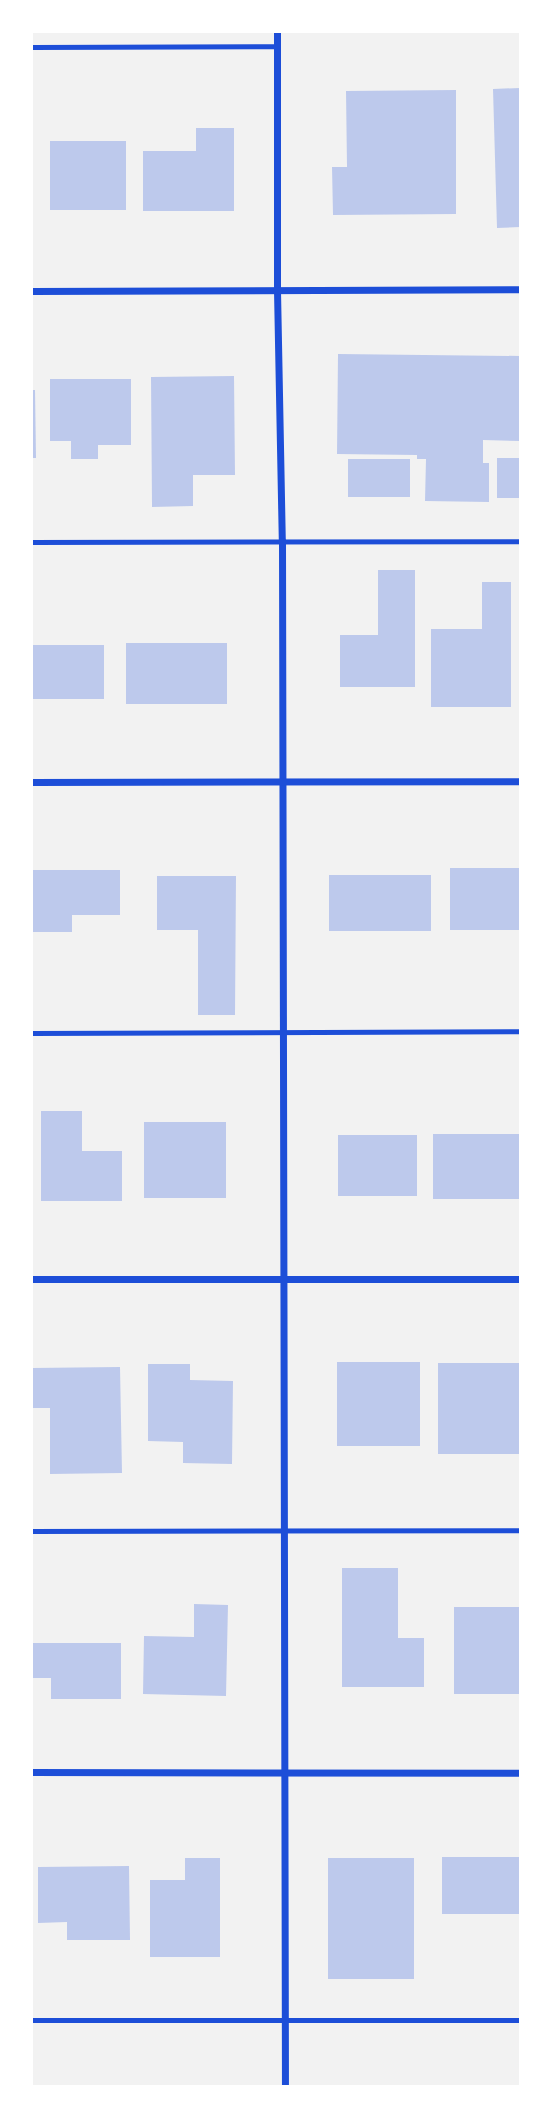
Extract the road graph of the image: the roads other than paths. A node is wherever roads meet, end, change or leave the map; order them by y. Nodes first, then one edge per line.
1 (277, 32) edge
2 (277, 46) junction
3 (32, 47) edge
4 (520, 289) edge
5 (277, 290) junction
6 (32, 291) edge
7 (282, 541) junction
8 (520, 541) edge
9 (32, 542) edge
10 (282, 781) junction
11 (520, 781) edge
12 (32, 782) edge
13 (283, 1031) junction
14 (520, 1031) edge
15 (32, 1033) edge
16 (32, 1279) edge
17 (520, 1279) edge
18 (283, 1280) junction
19 (283, 1530) junction
20 (520, 1530) edge
21 (32, 1531) edge
22 (32, 1772) edge
23 (284, 1773) junction
24 (520, 1773) edge
25 (32, 2020) edge
26 (284, 2020) junction
27 (520, 2020) edge
28 (285, 2087) edge

1 - 2 street
2 - 3 lane
2 - 5 street
4 - 5 street
5 - 6 street
5 - 7 street
7 - 8 lane
7 - 9 lane
7 - 10 street
10 - 11 street
10 - 12 street
10 - 13 street
13 - 14 lane
13 - 15 lane
13 - 18 street
16 - 18 street
17 - 18 street
18 - 19 street
19 - 20 lane
19 - 21 lane
19 - 23 street
22 - 23 street
23 - 24 street
23 - 26 street
25 - 26 lane
26 - 27 lane
26 - 28 street

